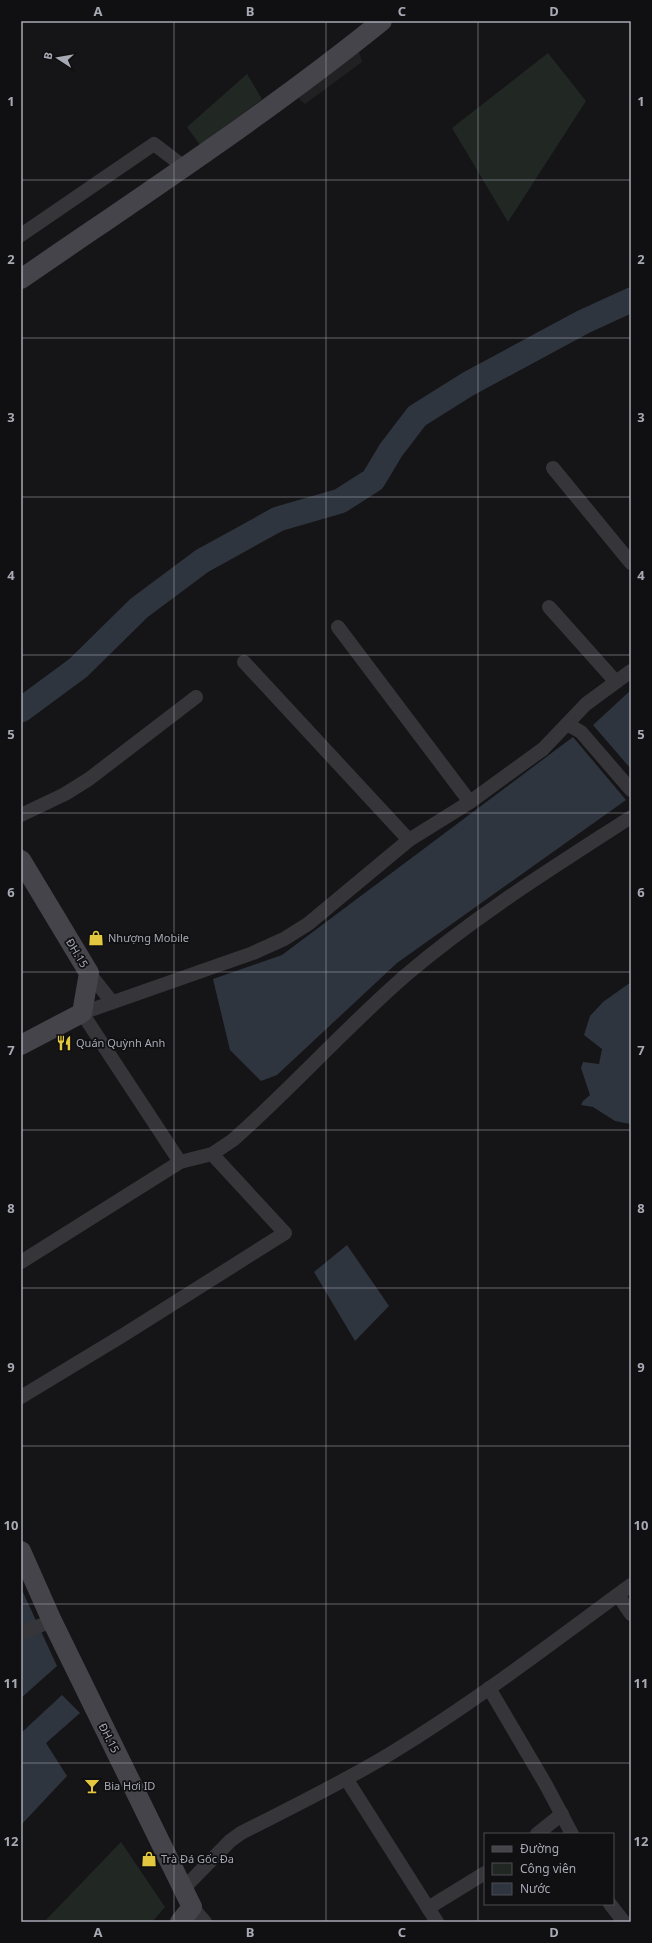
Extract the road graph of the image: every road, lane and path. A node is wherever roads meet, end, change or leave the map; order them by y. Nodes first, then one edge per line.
1 (382, 21) edge
2 (184, 167) junction
3 (21, 235) edge
4 (21, 279) edge
5 (553, 468) dead end
6 (631, 563) edge
7 (549, 606) dead end
8 (338, 628) dead end
9 (244, 662) dead end
10 (631, 671) edge
11 (616, 682) junction
12 (196, 697) dead end
13 (567, 724) junction
14 (631, 790) edge
15 (470, 802) junction
16 (21, 815) edge
17 (631, 817) edge
18 (409, 840) junction
19 (21, 860) edge
20 (89, 973) junction
21 (112, 1002) junction
22 (82, 1013) junction
23 (21, 1045) edge
24 (212, 1154) junction
25 (180, 1162) junction
26 (21, 1262) edge
27 (21, 1397) edge
28 (21, 1550) edge
29 (631, 1585) edge
30 (618, 1595) junction
31 (631, 1614) edge
32 (48, 1622) junction
33 (21, 1633) edge
34 (489, 1688) junction
35 (347, 1780) junction
36 (562, 1814) junction
37 (539, 1833) edge
38 (572, 1833) edge
39 (484, 1874) edge
40 (184, 1888) junction
41 (611, 1905) edge
42 (192, 1907) junction
43 (428, 1908) junction
44 (180, 1922) edge
45 (205, 1922) edge
46 (437, 1922) edge
47 (624, 1922) edge

1 - 2 main road
2 - 3 street
2 - 4 main road
5 - 6 street
7 - 11 street
8 - 15 street
9 - 18 street
10 - 11 street
11 - 13 street
12 - 16 street
13 - 14 street
13 - 15 street
15 - 18 street
17 - 24 street
18 - 21 street
19 - 20 main road, ĐH.15 / ĐH.15
20 - 21 street
20 - 22 main road, ĐH.15 / ĐH.15
21 - 22 street
22 - 23 main road
22 - 25 street
24 - 25 street
24 - 27 street
25 - 26 street
28 - 32 main road, ĐH.15 / ĐH.15
29 - 30 street
30 - 31 street
30 - 34 street
32 - 33 street
32 - 40 main road, ĐH.15 / ĐH.15
34 - 35 street
34 - 36 street
35 - 40 street
35 - 43 street
36 - 37 street
36 - 38 street
39 - 43 street
40 - 42 main road, ĐH.15 / ĐH.15
41 - 47 street
42 - 44 main road
42 - 45 street
43 - 46 street

